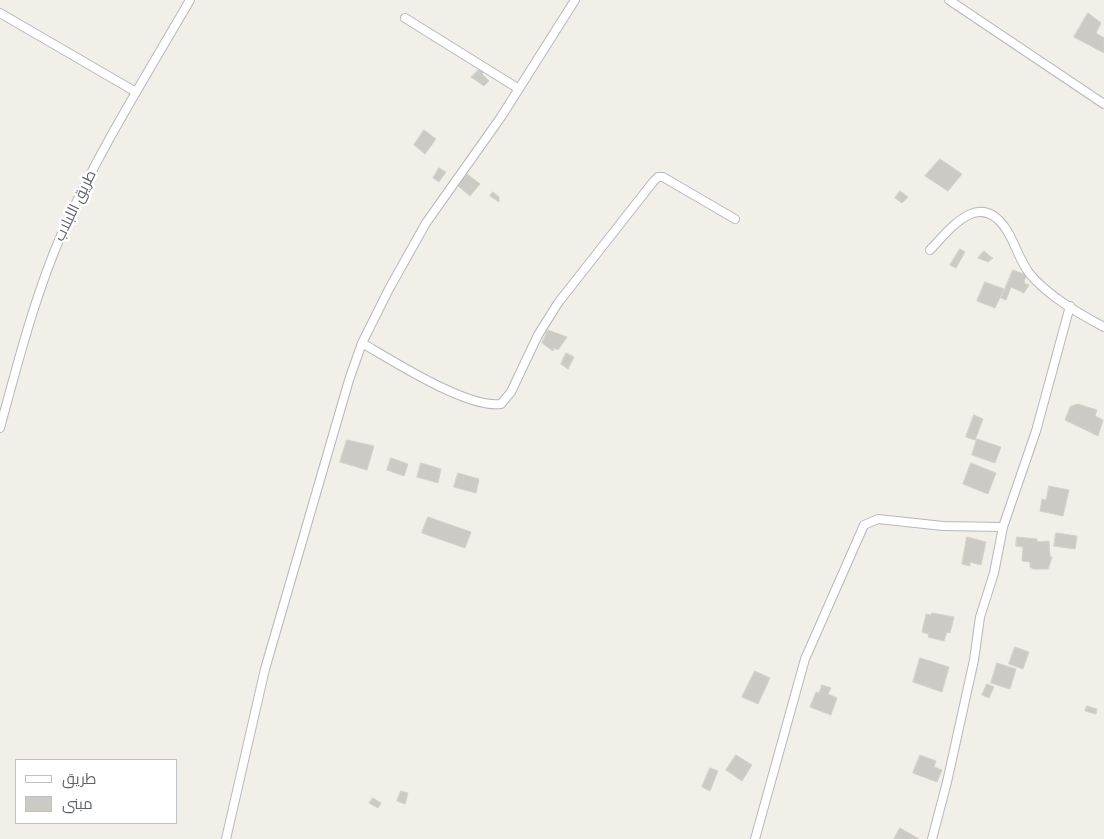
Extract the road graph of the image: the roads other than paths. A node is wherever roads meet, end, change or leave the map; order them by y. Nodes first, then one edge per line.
1 (190, 0) edge
2 (575, 0) edge
3 (949, 0) edge
4 (0, 13) edge
5 (405, 18) dead end
6 (519, 89) junction
7 (136, 92) junction
8 (1104, 93) edge
9 (1102, 102) edge
10 (735, 219) dead end
11 (930, 250) dead end
12 (1070, 306) junction
13 (1104, 327) edge
14 (362, 344) junction
15 (0, 428) edge
16 (1003, 527) junction
17 (226, 839) edge
18 (755, 839) edge
19 (932, 839) edge

1 - 7 street, طريق اللبلاب
2 - 6 street
3 - 9 street
4 - 7 street
5 - 6 street
6 - 14 street
7 - 15 street, طريق اللبلاب
8 - 9 street
10 - 14 street
11 - 12 street
12 - 13 street
12 - 16 street
14 - 17 street
16 - 18 street
16 - 19 street

